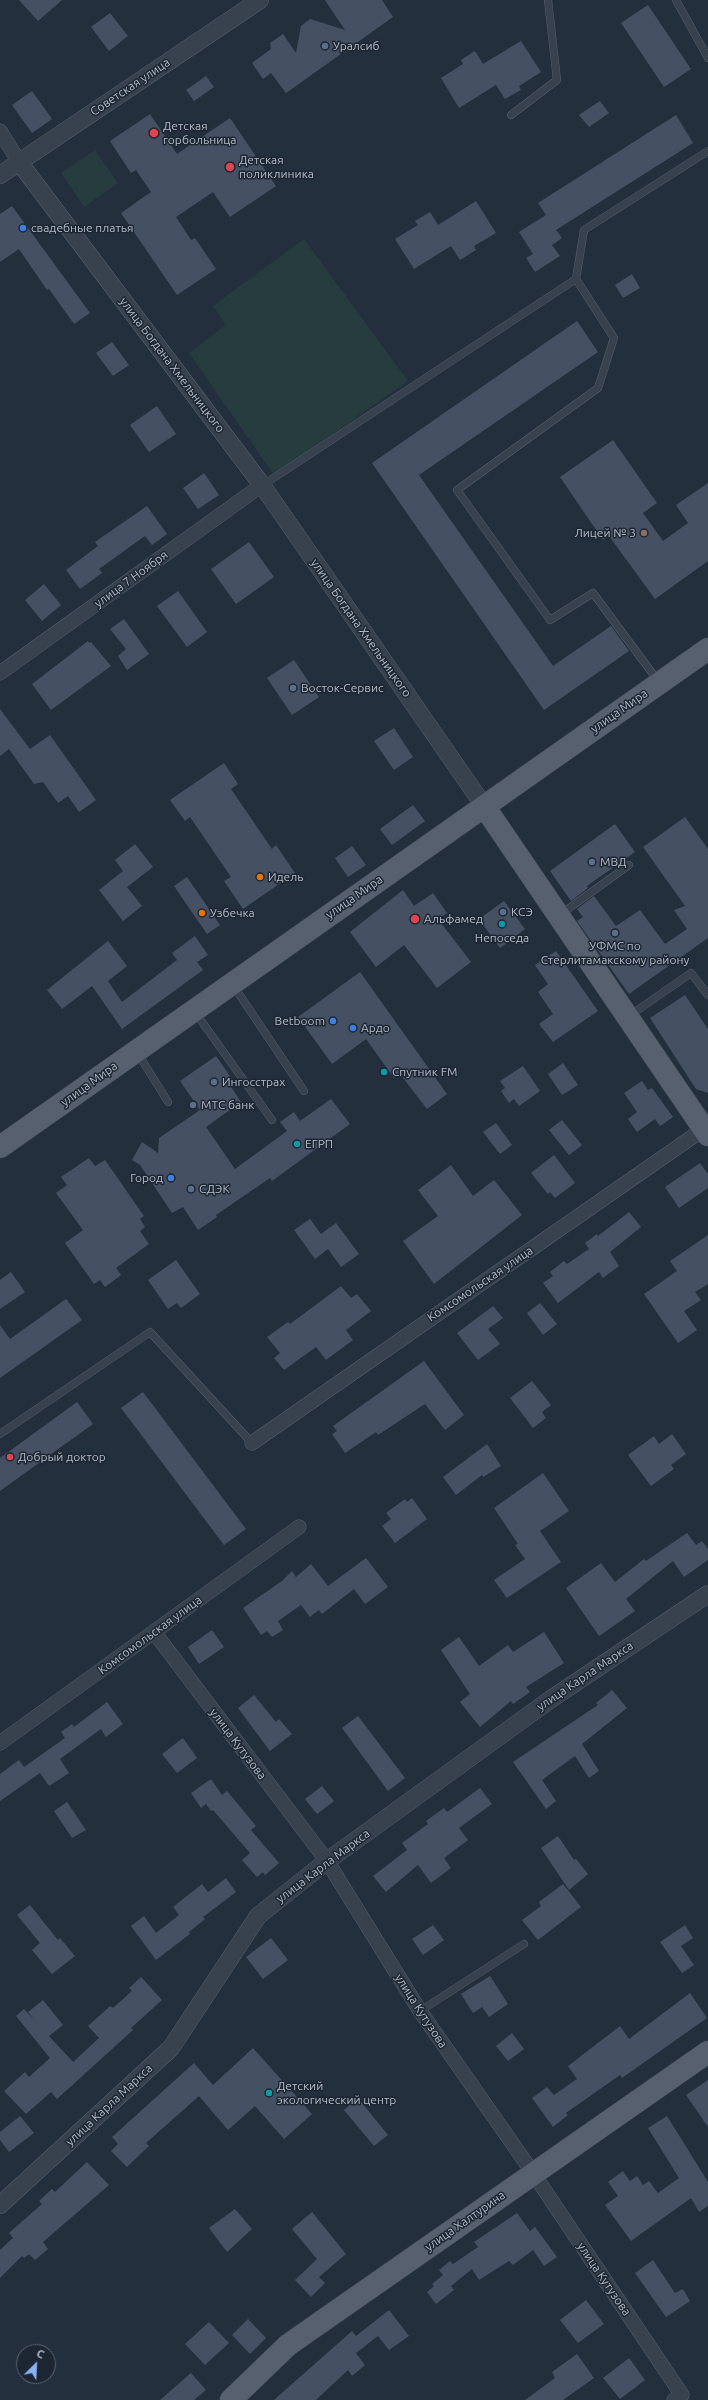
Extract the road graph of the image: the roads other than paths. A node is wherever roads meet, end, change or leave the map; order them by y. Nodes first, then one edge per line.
1 (260, 0) edge
2 (548, 0) edge
3 (676, 0) edge
4 (708, 57) edge
5 (511, 115) dead end
6 (0, 131) edge
7 (708, 151) edge
8 (19, 162) junction
9 (0, 175) edge
10 (576, 279) junction
11 (262, 485) junction
12 (708, 649) edge
13 (0, 674) edge
14 (659, 683) junction
15 (484, 806) junction
16 (629, 865) dead end
17 (559, 916) junction
18 (232, 983) junction
19 (708, 995) edge
20 (194, 1010) junction
21 (629, 1016) junction
22 (136, 1051) junction
23 (304, 1091) dead end
24 (168, 1102) dead end
25 (272, 1120) dead end
26 (707, 1130) edge
27 (0, 1147) edge
28 (0, 1434) edge
29 (252, 1443) joint
30 (299, 1527) dead end
31 (708, 1594) edge
32 (154, 1632) junction
33 (0, 1743) edge
34 (327, 1861) junction
35 (524, 1944) dead end
36 (420, 2011) junction
37 (708, 2052) edge
38 (533, 2173) junction
39 (0, 2205) edge
40 (678, 2398) edge
41 (231, 2400) edge

1 - 8 street, Советская улица
2 - 5 lane
3 - 4 lane
6 - 8 street, улица Богдана Хмельницкого
7 - 10 lane
8 - 9 street, Советская улица
8 - 11 street, улица Богдана Хмельницкого
10 - 11 lane
10 - 14 lane
11 - 13 street, улица 7 Ноября
11 - 15 street, улица Богдана Хмельницкого
12 - 14 main road, улица Мира
14 - 15 main road, улица Мира
15 - 17 main road, улица Богдана Хмельницкого
15 - 18 main road, улица Мира
16 - 17 lane
17 - 21 main road, улица Богдана Хмельницкого
18 - 20 main road, улица Мира
18 - 23 lane
19 - 21 lane
20 - 22 main road, улица Мира
20 - 25 lane
21 - 26 main road, улица Богдана Хмельницкого
22 - 24 lane
22 - 27 main road, улица Мира
26 - 29 street, Комсомольская улица
28 - 29 lane
30 - 32 street, Комсомольская улица
31 - 34 street, улица Карла Маркса
32 - 33 street, Комсомольская улица
32 - 34 street, улица Кутузова
34 - 36 street, улица Кутузова
34 - 39 street, улица Карла Маркса
35 - 36 lane
36 - 38 street, улица Кутузова
37 - 38 main road, улица Халтурина
38 - 40 street, улица Кутузова
38 - 41 main road, улица Халтурина

